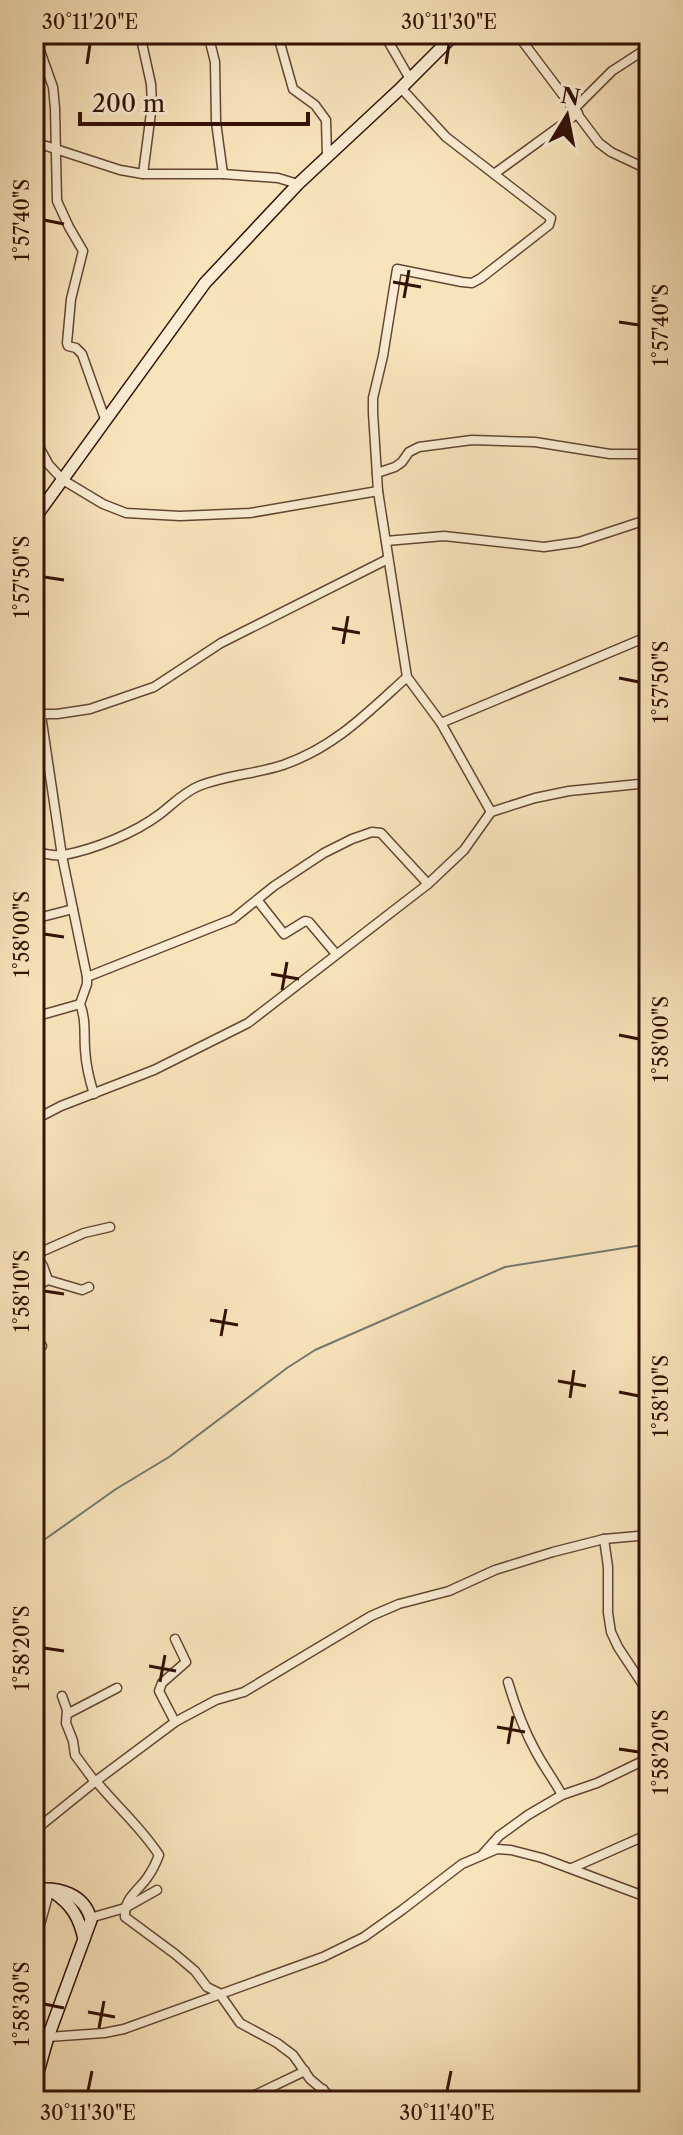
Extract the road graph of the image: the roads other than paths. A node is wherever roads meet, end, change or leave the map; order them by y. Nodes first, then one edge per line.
1 (34, 34) edge
2 (140, 34) edge
3 (208, 34) edge
4 (384, 34) edge
5 (455, 34) edge
6 (517, 34) edge
7 (281, 35) edge
8 (649, 47) edge
9 (410, 79) junction
10 (401, 88) junction
11 (576, 111) junction
12 (34, 142) edge
13 (55, 150) junction
14 (327, 157) junction
15 (649, 170) edge
16 (143, 174) junction
17 (223, 174) junction
18 (494, 174) junction
19 (298, 184) junction
20 (105, 419) junction
21 (34, 438) edge
22 (649, 454) edge
23 (377, 473) junction
24 (63, 480) junction
25 (378, 491) junction
26 (34, 519) edge
27 (649, 519) edge
28 (386, 541) junction
29 (388, 559) junction
30 (649, 636) edge
31 (407, 677) junction
32 (38, 715) edge
33 (441, 723) junction
34 (649, 783) edge
35 (491, 812) junction
36 (34, 852) edge
37 (62, 856) junction
38 (428, 884) junction
39 (258, 901) junction
40 (73, 909) junction
41 (34, 919) edge
42 (336, 954) junction
43 (87, 977) junction
44 (80, 1004) junction
45 (34, 1017) edge
46 (94, 1094) junction
47 (34, 1120) edge
48 (110, 1227) dead end
49 (34, 1255) edge
50 (48, 1280) junction
51 (89, 1287) dead end
52 (34, 1292) edge
53 (34, 1335) edge
54 (42, 1346) dead end
55 (649, 1535) edge
56 (604, 1539) junction
57 (175, 1639) dead end
58 (508, 1682) dead end
59 (117, 1688) dead end
60 (649, 1694) edge
61 (62, 1696) dead end
62 (67, 1714) junction
63 (175, 1722) junction
64 (34, 1734) edge
65 (34, 1748) edge
66 (649, 1758) edge
67 (95, 1781) junction
68 (562, 1795) junction
69 (34, 1817) edge
70 (38, 1828) edge
71 (649, 1834) edge
72 (482, 1856) junction
73 (572, 1868) junction
74 (50, 1889) junction
75 (34, 1890) edge
76 (157, 1890) dead end
77 (649, 1898) edge
78 (125, 1908) junction
79 (90, 1918) junction
80 (84, 1942) junction
81 (34, 1946) edge
82 (219, 1993) junction
83 (48, 2037) junction
84 (34, 2038) edge
85 (305, 2071) junction
86 (34, 2086) edge
87 (323, 2089) junction
88 (250, 2101) edge
89 (317, 2101) edge
90 (336, 2101) edge

1 - 13 street
2 - 16 street
3 - 17 street
4 - 9 street
5 - 9 street
6 - 11 street
7 - 14 street
8 - 11 street
9 - 10 street
10 - 14 street
10 - 18 street
11 - 15 street
11 - 18 street
12 - 13 street
13 - 16 street
13 - 20 street
14 - 19 street
16 - 17 street
17 - 19 street
18 - 23 street
19 - 20 street
20 - 24 street
21 - 24 street
22 - 23 street
23 - 25 street
24 - 25 street
24 - 26 street
25 - 28 street
27 - 28 street
28 - 29 street
29 - 31 street
29 - 32 street
30 - 33 street
31 - 33 street
31 - 37 street
32 - 37 street
33 - 35 street
34 - 35 street
35 - 38 street
36 - 37 street
37 - 40 street
38 - 39 street
38 - 42 street
39 - 42 street
39 - 43 street
40 - 41 street
40 - 43 street
42 - 46 street
43 - 44 street
44 - 45 street
44 - 46 street
46 - 47 street
48 - 49 street
49 - 50 street
50 - 51 street
50 - 52 street
53 - 54 street
55 - 56 street
56 - 60 street
56 - 63 street
57 - 63 street
58 - 68 street
59 - 62 street
61 - 62 street
62 - 67 street
63 - 67 street
64 - 65 street
66 - 68 street
67 - 70 street
67 - 78 street
68 - 72 street
69 - 70 street
71 - 73 street
72 - 73 street
72 - 82 street
73 - 77 street
74 - 75 street
74 - 79 street
74 - 80 street
74 - 81 street
76 - 78 street
78 - 79 street
78 - 82 street
79 - 80 street
80 - 83 street
82 - 83 street
82 - 85 street
83 - 84 street
83 - 86 street
85 - 87 street
85 - 88 street
87 - 89 street
87 - 90 street

